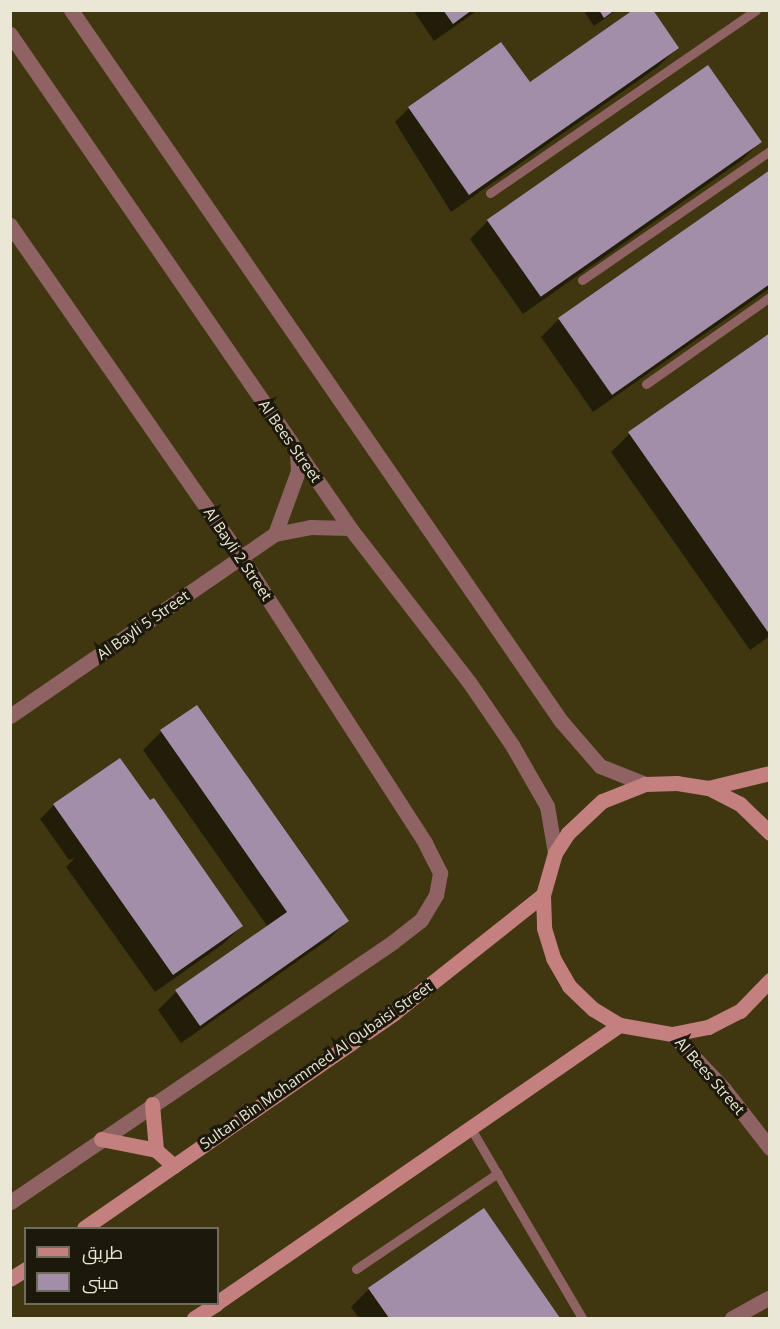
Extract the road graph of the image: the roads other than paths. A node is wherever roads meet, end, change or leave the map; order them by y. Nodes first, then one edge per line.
1 (71, 10) edge
2 (756, 10) edge
3 (10, 34) edge
4 (770, 151) edge
5 (490, 193) dead end
6 (10, 225) edge
7 (582, 280) dead end
8 (770, 297) edge
9 (646, 384) dead end
10 (297, 451) junction
11 (350, 528) junction
12 (275, 534) junction
13 (241, 557) junction
14 (10, 716) edge
15 (770, 773) edge
16 (645, 784) junction
17 (708, 788) junction
18 (770, 833) edge
19 (555, 853) junction
20 (543, 896) junction
21 (768, 987) edge
22 (620, 1025) junction
23 (672, 1034) junction
24 (152, 1104) junction
25 (470, 1127) junction
26 (101, 1139) junction
27 (770, 1148) edge
28 (156, 1150) junction
29 (174, 1166) junction
30 (498, 1173) junction
31 (10, 1202) edge
32 (85, 1227) edge
33 (356, 1269) dead end
34 (24, 1270) edge
35 (10, 1279) edge
36 (770, 1285) edge
37 (765, 1298) edge
38 (219, 1302) edge
39 (214, 1305) edge
40 (194, 1318) edge
41 (582, 1318) edge
42 (732, 1318) edge

1 - 16 street
2 - 5 lane
3 - 10 street, Al Bees Street
4 - 7 lane
6 - 13 street, Al Bayli 2 Street
8 - 9 lane
10 - 11 street, Al Bees Street
10 - 12 street
11 - 12 street, Al Bayli 5 Street
11 - 19 street, Al Bees Street
12 - 13 street, Al Bayli 5 Street
13 - 14 street, Al Bayli 5 Street
13 - 24 street, Al Bayli 2 Street
15 - 17 main road
16 - 17 main road
16 - 19 main road
17 - 18 main road
19 - 20 main road
20 - 22 main road
20 - 29 main road, Sultan Bin Mohammed Al Qubaisi Street
21 - 23 main road
22 - 23 main road
22 - 25 main road
23 - 27 street, Al Bees Street
24 - 26 street
24 - 28 main road
25 - 30 lane
25 - 38 main road
26 - 28 main road
26 - 31 street
28 - 29 main road
29 - 32 main road, Sultan Bin Mohammed Al Qubaisi Street
30 - 33 lane
30 - 41 lane
34 - 35 main road
36 - 37 street
37 - 42 street
39 - 40 main road

